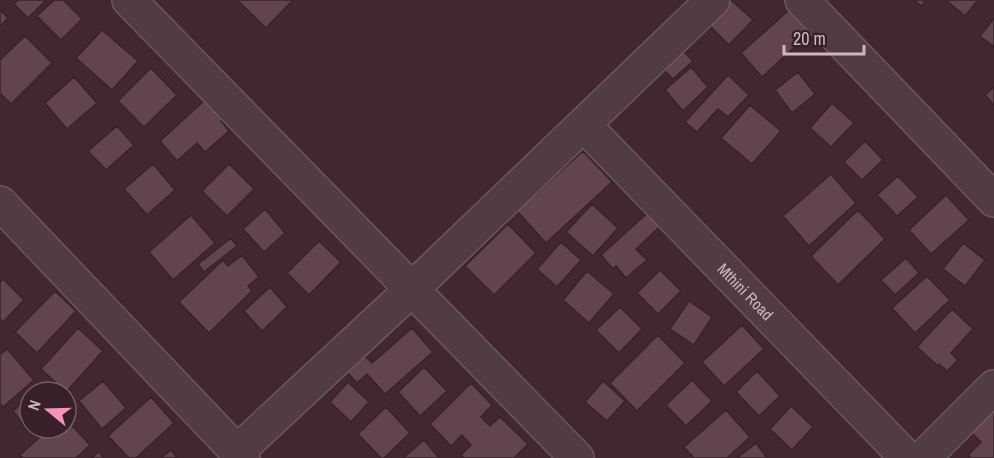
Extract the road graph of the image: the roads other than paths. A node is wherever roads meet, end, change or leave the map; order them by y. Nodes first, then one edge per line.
1 (129, 0) edge
2 (712, 0) edge
3 (802, 0) edge
4 (584, 125) junction
5 (994, 200) edge
6 (0, 203) edge
7 (412, 289) junction
8 (994, 387) edge
9 (240, 455) edge
10 (577, 458) edge
11 (907, 458) edge
12 (923, 458) edge

1 - 7 street
2 - 4 street
3 - 5 street
4 - 7 street
4 - 11 street, Mthini Road
6 - 9 street
7 - 9 street
7 - 10 street
8 - 12 street

